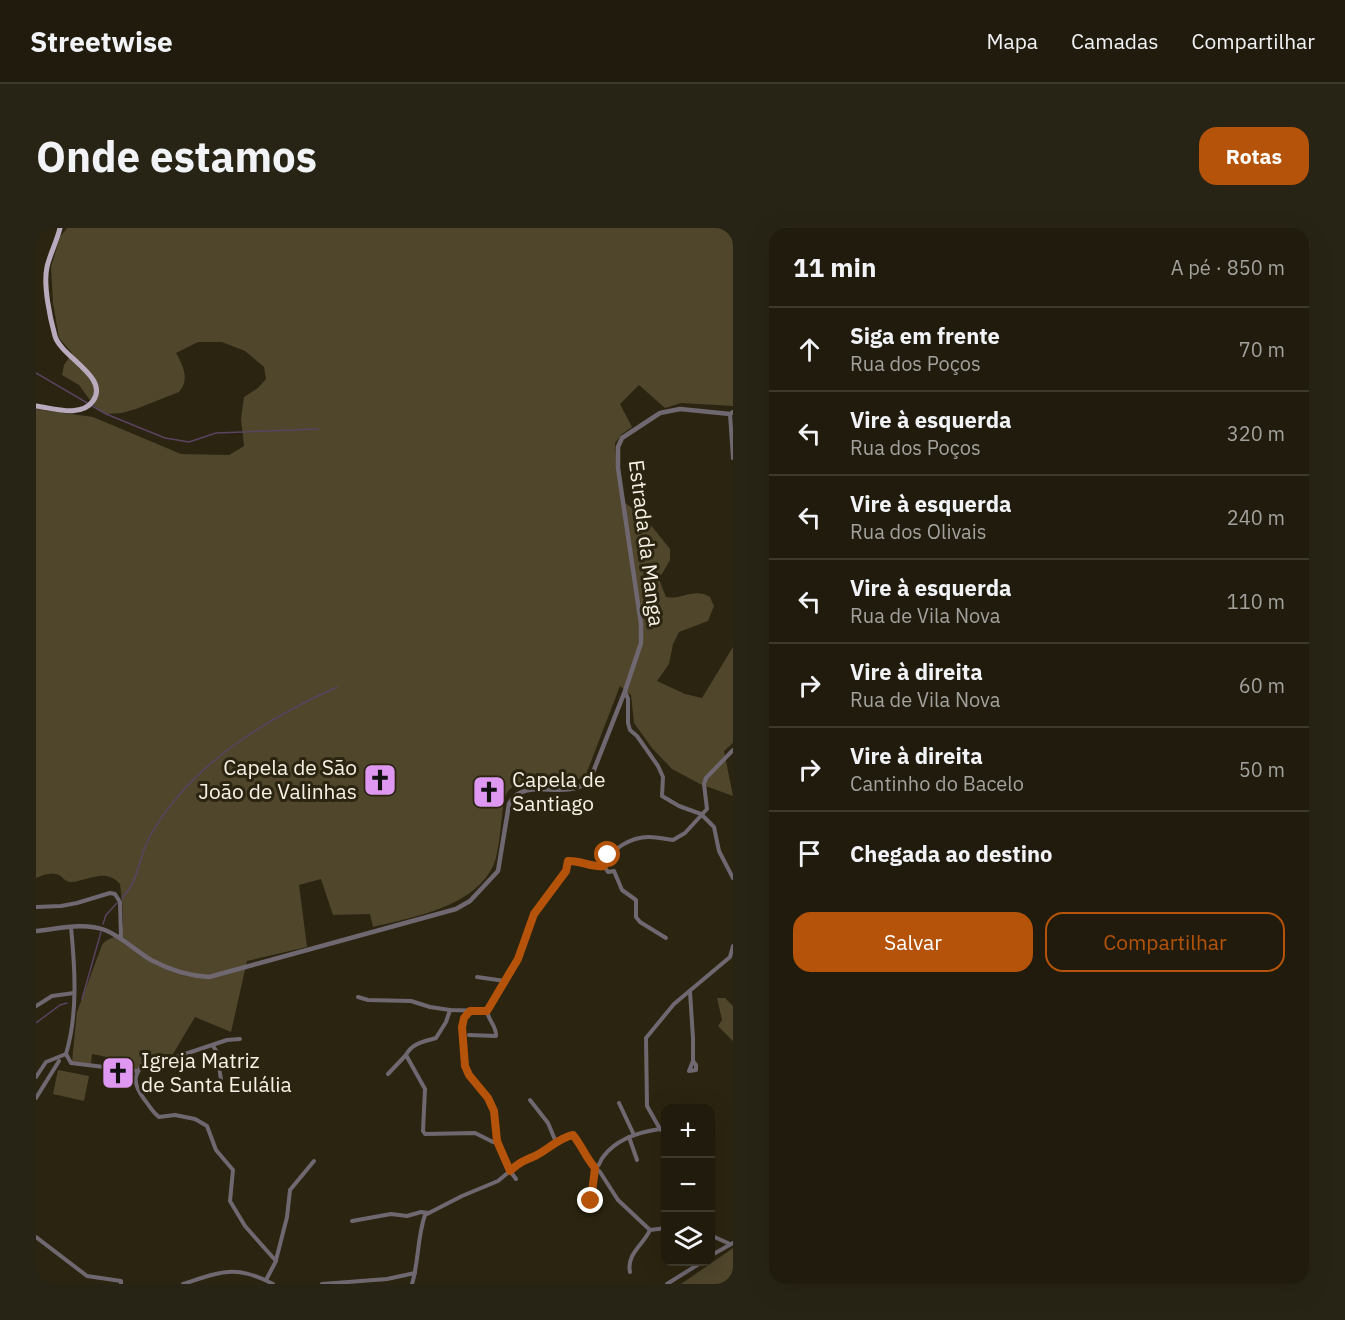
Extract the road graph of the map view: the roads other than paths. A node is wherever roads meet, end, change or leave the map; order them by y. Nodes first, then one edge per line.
1 (60, 228) edge
2 (36, 406) edge
3 (731, 413) edge
4 (733, 458) edge
5 (626, 691) junction
6 (733, 750) edge
7 (701, 814) junction
8 (604, 866) junction
9 (733, 878) edge
10 (36, 907) edge
11 (71, 927) junction
12 (36, 931) edge
13 (666, 938) dead end
14 (121, 940) junction
15 (733, 946) edge
16 (477, 977) dead end
17 (505, 981) junction
18 (690, 992) junction
19 (74, 993) junction
20 (358, 997) dead end
21 (36, 1006) edge
22 (450, 1010) junction
23 (470, 1011) junction
24 (487, 1011) junction
25 (469, 1035) dead end
26 (240, 1039) dead end
27 (212, 1046) junction
28 (66, 1054) junction
29 (406, 1055) junction
30 (59, 1060) dead end
31 (693, 1061) dead end
32 (137, 1071) junction
33 (388, 1074) dead end
34 (36, 1077) edge
35 (222, 1087) dead end
36 (36, 1098) edge
37 (530, 1100) dead end
38 (619, 1103) dead end
39 (660, 1129) joint
40 (632, 1136) junction
41 (497, 1141) junction
42 (556, 1142) junction
43 (637, 1160) dead end
44 (314, 1161) dead end
45 (595, 1168) junction
46 (510, 1171) junction
47 (516, 1179) dead end
48 (588, 1210) dead end
49 (429, 1213) junction
50 (352, 1221) dead end
51 (661, 1229) edge
52 (650, 1230) junction
53 (36, 1237) edge
54 (715, 1237) edge
55 (715, 1241) edge
56 (732, 1243) edge
57 (721, 1250) junction
58 (715, 1254) edge
59 (276, 1261) junction
60 (695, 1266) edge
61 (630, 1272) dead end
62 (415, 1273) junction
63 (266, 1280) junction
64 (121, 1284) edge
65 (183, 1284) edge
66 (273, 1284) edge
67 (322, 1284) edge
68 (412, 1284) edge
69 (666, 1284) edge

1 - 2 main road
3 - 4 street
3 - 5 street, Estrada da Manga
5 - 7 street
5 - 14 street, Estrada da Manga
6 - 7 street
7 - 8 street
7 - 9 street
8 - 13 street
8 - 17 street
10 - 14 street
11 - 12 street
11 - 14 street
11 - 19 street
15 - 18 street
16 - 17 street
17 - 24 street
18 - 31 street
18 - 39 street
19 - 21 street
19 - 28 street
20 - 22 street
22 - 23 street
22 - 29 street
23 - 24 street
23 - 41 street
24 - 25 street
26 - 27 street
27 - 32 street
27 - 35 street
28 - 32 street
28 - 34 street
29 - 33 street
29 - 41 street
30 - 36 street
32 - 59 street
37 - 42 street
38 - 40 street
39 - 40 street
40 - 43 street
40 - 45 street
41 - 46 street
42 - 45 street
42 - 46 street
44 - 59 street
45 - 48 street
45 - 52 street
46 - 47 street
46 - 49 street
49 - 50 street
49 - 62 street
51 - 52 street
52 - 61 street
53 - 64 street
54 - 56 street
55 - 57 street
56 - 57 street
57 - 58 street
59 - 63 street
60 - 69 street
62 - 67 street
62 - 68 street
63 - 65 street
63 - 66 street

